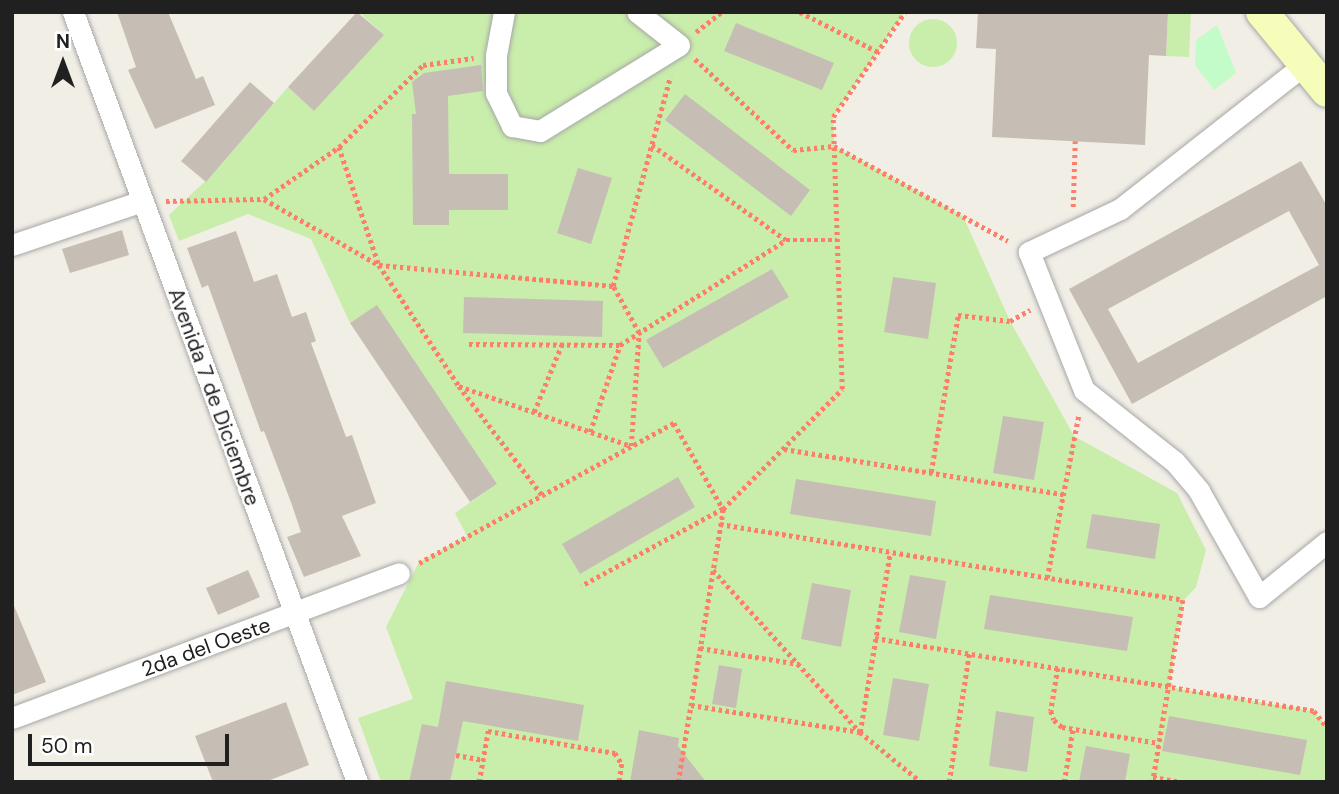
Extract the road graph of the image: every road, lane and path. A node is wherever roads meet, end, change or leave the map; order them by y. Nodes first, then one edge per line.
1 (73, 12) edge
2 (504, 12) edge
3 (637, 12) edge
4 (722, 12) edge
5 (800, 12) edge
6 (905, 12) edge
7 (1262, 12) edge
8 (679, 45) junction
9 (878, 52) junction
10 (496, 55) junction
11 (1306, 64) junction
12 (1327, 91) edge
13 (1075, 141) dead end
14 (652, 145) junction
15 (834, 146) junction
16 (339, 147) junction
17 (264, 199) junction
18 (142, 201) junction
19 (1072, 233) junction
20 (786, 240) junction
21 (837, 240) junction
22 (12, 245) edge
23 (1029, 252) junction
24 (379, 265) junction
25 (613, 286) junction
26 (1049, 300) junction
27 (639, 333) junction
28 (469, 344) dead end
29 (562, 345) junction
30 (620, 345) junction
31 (459, 386) junction
32 (1084, 390) junction
33 (534, 412) junction
34 (590, 432) junction
35 (631, 446) junction
36 (783, 449) junction
37 (931, 472) junction
38 (1063, 494) junction
39 (542, 495) junction
40 (723, 509) junction
41 (720, 524) junction
42 (1327, 542) edge
43 (890, 552) junction
44 (713, 569) junction
45 (399, 573) joint
46 (1047, 578) junction
47 (582, 586) dead end
48 (294, 614) junction
49 (875, 638) junction
50 (700, 648) junction
51 (970, 654) junction
52 (799, 664) junction
53 (1058, 668) junction
54 (1169, 687) junction
55 (691, 705) junction
56 (12, 718) edge
57 (1327, 727) edge
58 (1073, 728) junction
59 (860, 732) junction
60 (1159, 743) junction
61 (456, 755) dead end
62 (483, 760) junction
63 (1153, 780) edge
64 (357, 782) edge
65 (479, 782) edge
66 (619, 782) edge
67 (678, 782) edge
68 (922, 782) edge
69 (949, 782) edge
70 (1064, 782) edge
71 (1180, 782) edge

1 - 18 street, Avenida 7 de Diciembre
2 - 10 street
3 - 8 street
4 - 8 path
5 - 9 path
6 - 9 path
7 - 11 main road
8 - 10 street
8 - 14 path
8 - 15 path
9 - 15 path
10 - 16 path
11 - 12 main road
11 - 19 street
13 - 19 path
14 - 20 path
14 - 25 path
15 - 21 path
15 - 23 path
16 - 17 path
16 - 24 path
17 - 18 path
17 - 24 path
18 - 22 street
18 - 48 street, Avenida 7 de Diciembre
19 - 23 street
20 - 21 path
20 - 27 path
21 - 36 path
23 - 26 street
24 - 25 path
24 - 31 path
25 - 27 path
26 - 32 street
26 - 37 path
27 - 30 path
27 - 35 path
28 - 29 path
29 - 30 path
29 - 33 path
30 - 34 path
31 - 33 path
31 - 39 path
32 - 38 path
32 - 42 street
33 - 34 path
34 - 35 path
35 - 39 path
35 - 40 path
36 - 37 path
36 - 40 path
37 - 38 path
38 - 46 path
39 - 45 path
40 - 41 path
40 - 47 path
41 - 43 path
41 - 44 path
43 - 46 path
43 - 49 path
44 - 50 path
44 - 52 path
45 - 48 street, 2da del Oeste
46 - 54 path
48 - 56 street, 2da del Oeste
48 - 64 street, Avenida 7 de Diciembre
49 - 51 path
49 - 59 path
50 - 52 path
50 - 55 path
51 - 53 path
51 - 69 path
52 - 59 path
53 - 54 path
53 - 58 path
54 - 57 path
54 - 60 path
55 - 59 path
55 - 67 path
58 - 60 path
58 - 70 path
59 - 68 path
60 - 63 path
61 - 62 path
62 - 65 path
62 - 66 path
63 - 71 path

